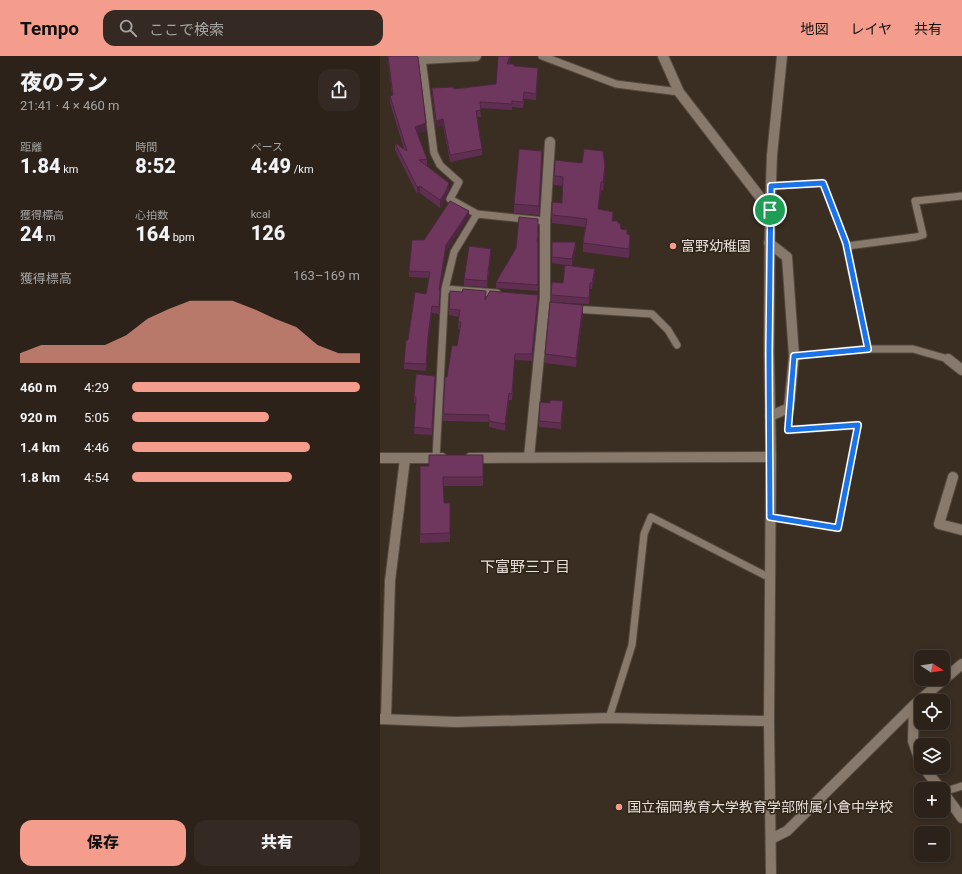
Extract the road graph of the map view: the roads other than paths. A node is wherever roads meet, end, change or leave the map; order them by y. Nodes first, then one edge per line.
1 (476, 56) edge
2 (542, 56) edge
3 (663, 56) edge
4 (782, 56) edge
5 (418, 58) edge
6 (679, 92) junction
7 (550, 142) dead end
8 (771, 186) junction
9 (962, 196) edge
10 (770, 210) junction
11 (477, 214) junction
12 (544, 221) junction
13 (769, 243) junction
14 (847, 246) junction
15 (445, 289) junction
16 (507, 294) edge
17 (567, 308) edge
18 (677, 345) dead end
19 (868, 349) junction
20 (794, 356) junction
21 (948, 359) joint
22 (962, 370) edge
23 (789, 408) junction
24 (770, 416) junction
25 (529, 457) junction
26 (771, 457) junction
27 (380, 458) edge
28 (436, 458) junction
29 (405, 459) junction
30 (953, 477) dead end
31 (770, 517) junction
32 (962, 530) edge
33 (770, 578) junction
34 (962, 664) edge
35 (927, 694) edge
36 (914, 705) joint
37 (609, 718) junction
38 (383, 719) edge
39 (769, 721) junction
40 (914, 744) edge
41 (929, 774) edge
42 (935, 782) edge
43 (962, 786) edge
44 (950, 790) edge
45 (950, 802) edge
46 (962, 818) edge
47 (771, 839) junction
48 (771, 874) edge

1 - 5 street
2 - 6 lane
3 - 6 street
4 - 8 street
5 - 11 lane
6 - 10 street
7 - 12 street
8 - 10 street
8 - 14 lane
9 - 14 lane
10 - 13 street
11 - 12 lane
11 - 15 lane
12 - 25 street
13 - 20 street
13 - 24 street
14 - 19 lane
15 - 16 lane
15 - 28 lane
17 - 18 lane
19 - 20 lane
19 - 21 lane
20 - 23 street
21 - 22 street
23 - 24 street
23 - 31 lane
24 - 26 street
25 - 26 street
25 - 28 street
26 - 31 street
27 - 29 street
28 - 29 street
29 - 38 street
30 - 32 street
31 - 33 street
33 - 37 lane
33 - 39 street
34 - 35 street
36 - 40 street
36 - 47 street
37 - 38 street
37 - 39 street
39 - 47 street
41 - 42 street
43 - 44 lane
45 - 46 street
47 - 48 street

